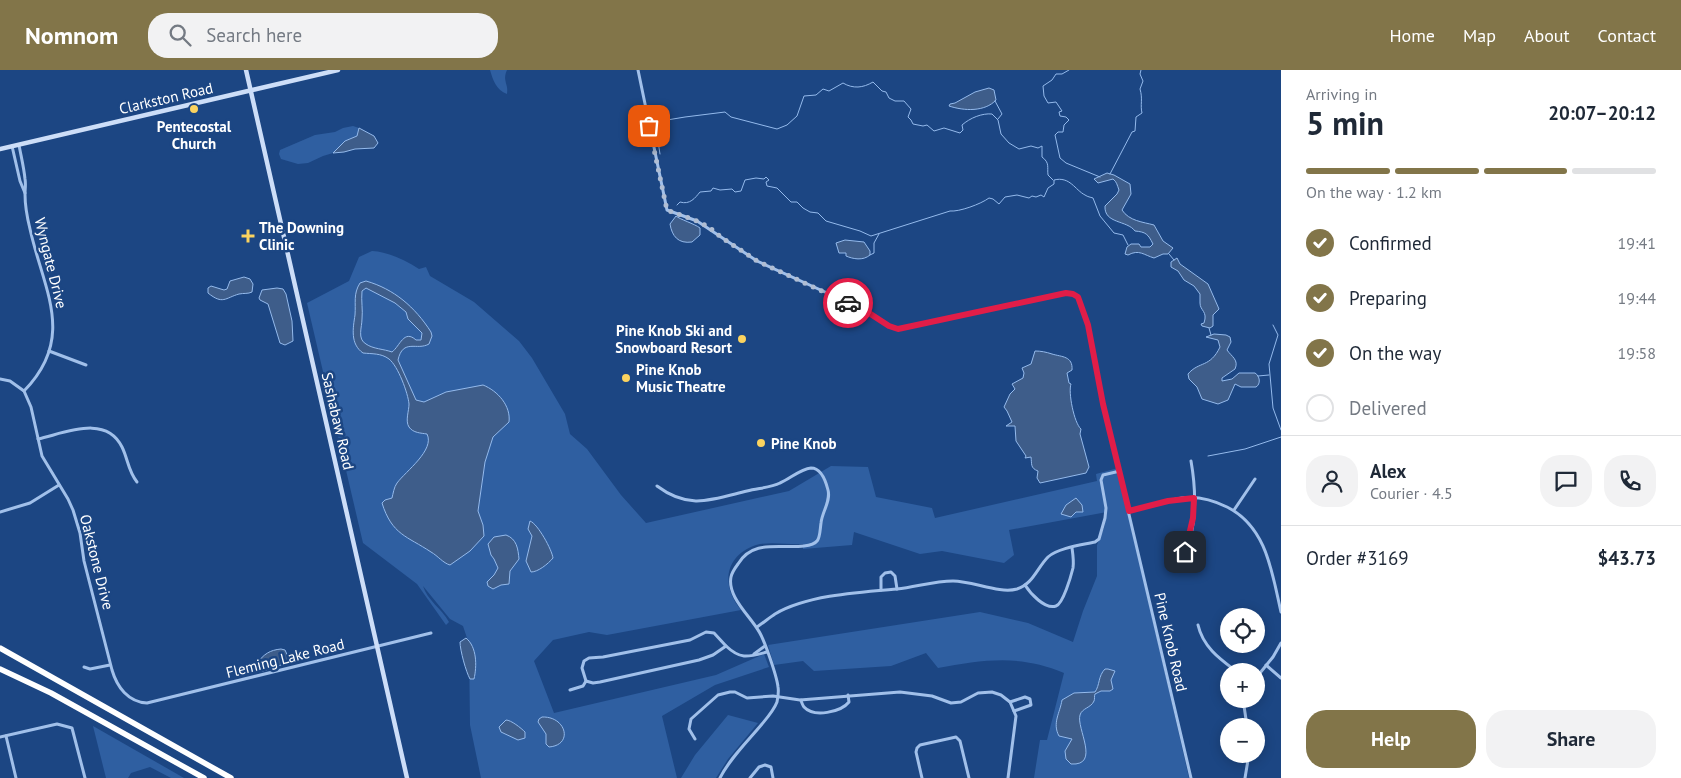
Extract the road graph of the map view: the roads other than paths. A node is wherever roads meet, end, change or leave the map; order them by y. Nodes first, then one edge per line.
1 (246, 70) edge
2 (338, 70) edge
3 (638, 70) edge
4 (251, 91) junction
5 (19, 145) junction
6 (12, 146) junction
7 (0, 149) edge
8 (25, 193) junction
9 (49, 351) junction
10 (86, 366) dead end
11 (0, 379) edge
12 (24, 390) junction
13 (38, 439) junction
14 (1191, 460) dead end
15 (1120, 471) junction
16 (1255, 479) dead end
17 (137, 482) dead end
18 (59, 485) junction
19 (657, 486) dead end
20 (1194, 498) junction
21 (1234, 510) junction
22 (1129, 511) junction
23 (0, 512) edge
24 (1072, 548) junction
25 (1182, 557) dead end
26 (1025, 585) junction
27 (897, 589) junction
28 (881, 590) junction
29 (1281, 612) edge
30 (1198, 626) dead end
31 (757, 627) junction
32 (431, 633) dead end
33 (1281, 643) edge
34 (377, 646) junction
35 (726, 646) junction
36 (765, 646) junction
37 (0, 648) edge
38 (767, 652) junction
39 (754, 655) junction
40 (1227, 663) edge
41 (110, 665) junction
42 (1266, 665) joint
43 (0, 668) edge
44 (84, 668) dead end
45 (1281, 678) edge
46 (586, 681) junction
47 (570, 690) dead end
48 (848, 695) junction
49 (778, 697) junction
50 (801, 700) junction
51 (143, 702) joint
52 (1010, 702) junction
53 (1014, 711) junction
54 (6, 736) junction
55 (0, 737) edge
56 (695, 739) dead end
57 (1248, 763) edge
58 (211, 766) junction
59 (16, 778) edge
60 (85, 778) edge
61 (204, 778) edge
62 (231, 778) edge
63 (236, 778) edge
64 (407, 778) edge
65 (720, 778) edge
66 (750, 778) edge
67 (773, 778) edge
68 (922, 778) edge
69 (969, 778) edge
70 (1008, 778) edge
71 (1191, 778) edge
72 (1245, 778) edge

1 - 4 main road, Sashabaw Road
2 - 4 main road, Clarkston Road
3 - 15 street, Pine Knob Road
4 - 5 main road, Clarkston Road
4 - 34 main road, Sashabaw Road
5 - 6 main road, Clarkston Road
5 - 8 street, Wyngate Drive
6 - 7 main road, Clarkston Road
6 - 8 street, Wyngate Drive
8 - 9 street, Wyngate Drive
9 - 10 street
9 - 12 street, Wyngate Drive
11 - 12 street
12 - 13 street, Oakstone Drive
13 - 17 street
13 - 18 street, Oakstone Drive
14 - 20 street
15 - 22 street, Pine Knob Road
15 - 24 street
16 - 21 street
18 - 23 street
18 - 41 street, Oakstone Drive
19 - 31 street
20 - 21 street
20 - 22 street
20 - 25 street
21 - 29 street
22 - 71 street, Pine Knob Road
24 - 26 street
24 - 26 street
26 - 27 street
27 - 28 street
27 - 28 street
28 - 31 street
30 - 40 street
31 - 36 street
32 - 34 street, Fleming Lake Road
33 - 42 street
34 - 51 street, Fleming Lake Road
34 - 64 main road, Sashabaw Road
35 - 39 street
35 - 46 street
35 - 46 street
36 - 38 street
36 - 39 street
37 - 58 highway
38 - 39 street
38 - 49 street
41 - 44 street
41 - 51 street, Oakstone Drive
42 - 45 street
43 - 61 highway
46 - 47 street
48 - 50 street
48 - 50 street
48 - 52 street
49 - 50 street
49 - 56 street
49 - 65 street
52 - 53 street
52 - 53 street
53 - 70 street
54 - 55 street
54 - 59 street
54 - 60 street
57 - 72 street
58 - 62 highway
58 - 63 highway
66 - 67 street
68 - 69 street

